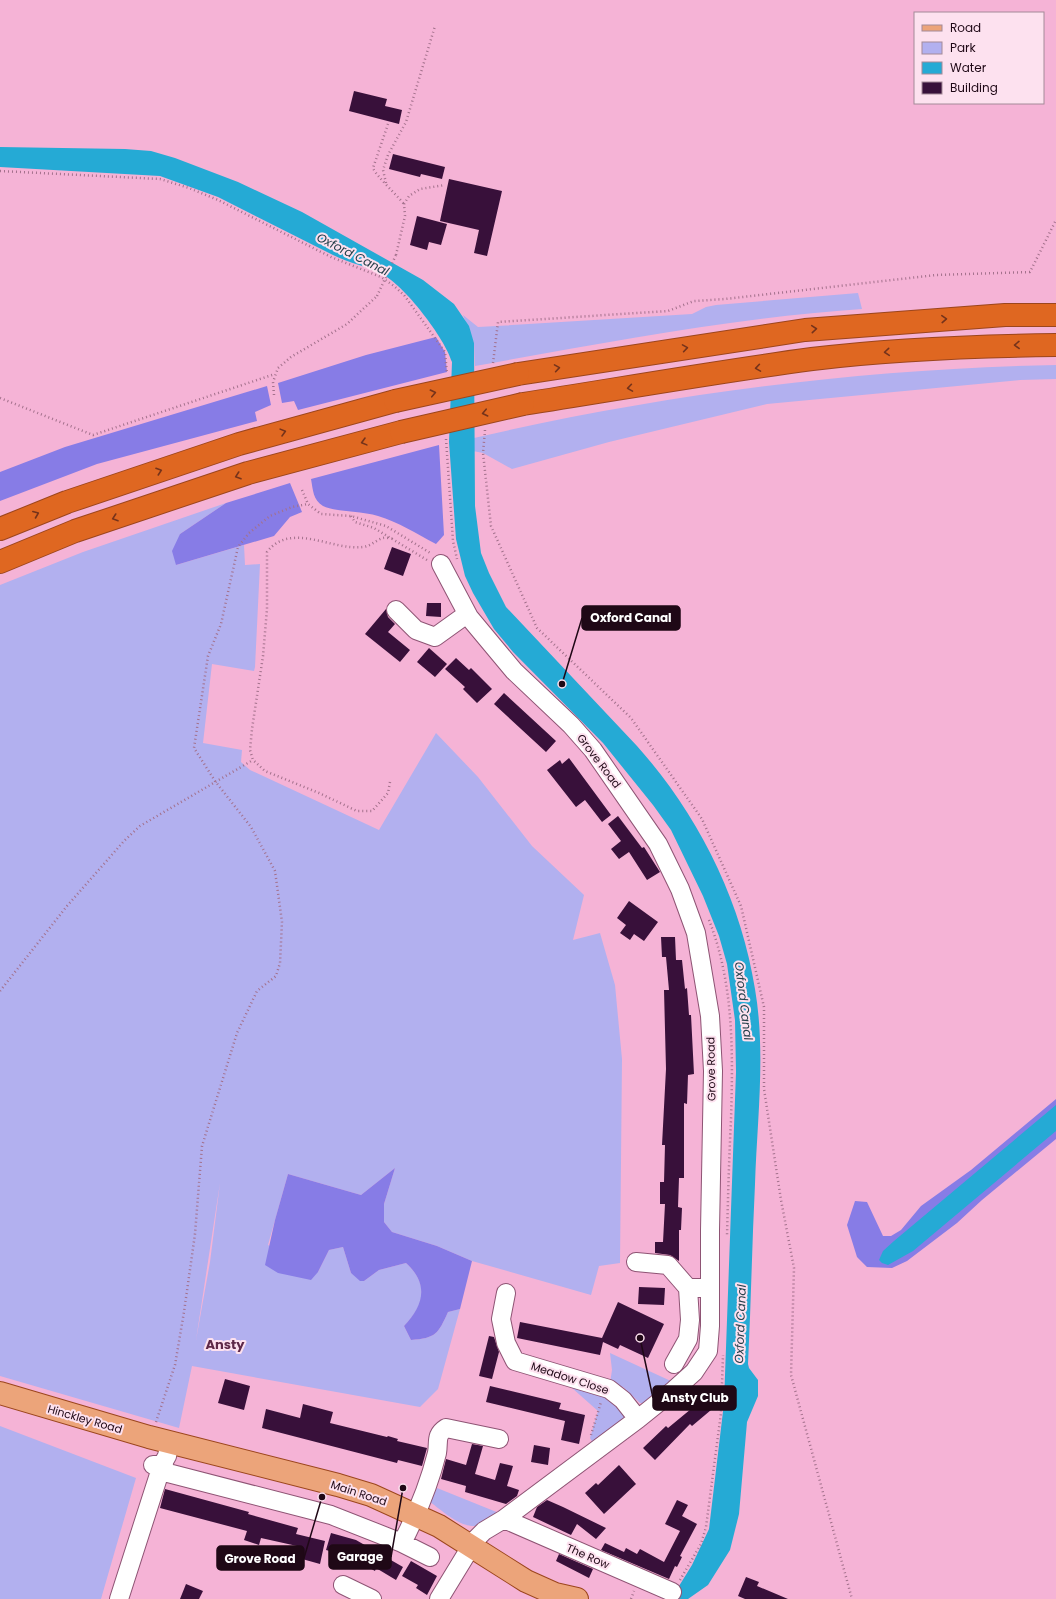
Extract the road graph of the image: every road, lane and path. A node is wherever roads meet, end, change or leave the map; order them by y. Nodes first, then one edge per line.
1 (435, 26) dead end
2 (388, 124) dead end
3 (0, 171) edge
4 (386, 183) junction
5 (445, 185) dead end
6 (404, 204) junction
7 (1056, 220) edge
8 (1056, 315) edge
9 (1056, 345) edge
10 (492, 366) dead end
11 (275, 374) junction
12 (447, 379) dead end
13 (274, 395) dead end
14 (0, 398) edge
15 (485, 429) dead end
16 (446, 434) dead end
17 (302, 490) dead end
18 (308, 504) junction
19 (351, 516) junction
20 (0, 529) edge
21 (395, 539) junction
22 (0, 562) edge
23 (440, 564) junction
24 (459, 566) dead end
25 (396, 610) dead end
26 (467, 614) junction
27 (253, 760) junction
28 (215, 781) junction
29 (390, 782) dead end
30 (709, 918) dead end
31 (0, 991) edge
32 (727, 1240) dead end
33 (636, 1262) dead end
34 (688, 1288) junction
35 (710, 1288) junction
36 (506, 1293) dead end
37 (723, 1353) dead end
38 (674, 1364) dead end
39 (606, 1388) junction
40 (0, 1393) edge
41 (638, 1419) junction
42 (149, 1437) junction
43 (499, 1439) dead end
44 (170, 1442) junction
45 (596, 1449) junction
46 (156, 1465) junction
47 (417, 1515) junction
48 (504, 1519) junction
49 (402, 1543) junction
50 (472, 1545) junction
51 (430, 1557) dead end
52 (343, 1585) dead end
53 (672, 1592) joint
54 (119, 1599) edge
55 (372, 1599) edge
56 (439, 1599) edge
57 (577, 1599) edge
58 (852, 1599) edge

1 - 4 path
2 - 4 path
3 - 12 path
4 - 6 path
5 - 6 path
6 - 11 path, bridge
7 - 10 path
20 -> 8 highway, bridge
9 -> 22 highway, bridge
11 - 13 path
11 - 14 path
15 - 58 path
16 - 24 path
17 - 18 path
18 - 19 path
18 - 28 path
19 - 21 path
19 - 23 path
21 - 23 path
21 - 27 path
23 - 26 street, Grove Road
25 - 26 street
26 - 35 street, Grove Road
27 - 28 path
27 - 29 path
28 - 31 path
28 - 42 path
30 - 32 path
33 - 34 street
34 - 35 street
34 - 38 street
35 - 41 street, Grove Road
36 - 39 street, Meadow Close
37 - 53 path
39 - 41 street, Meadow Close
39 - 45 path
40 - 42 main road, Hinckley Road
41 - 45 street, Grove Road
42 - 44 main road, Hinckley Road
43 - 47 street
44 - 46 street
44 - 47 main road, Main Road
45 - 48 street, Grove Road
46 - 49 street
46 - 54 street
47 - 49 street
47 - 50 main road, Main Road
48 - 50 street, Grove Road
48 - 53 street, The Row
49 - 51 street
50 - 56 street, Grove Road
50 - 57 main road, Main Road
52 - 55 street

